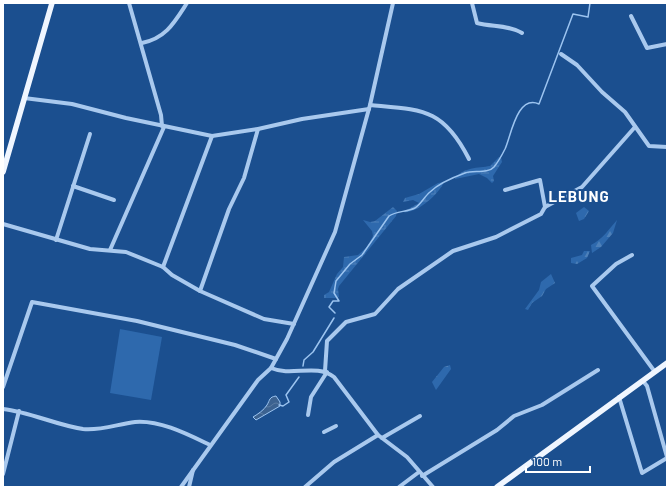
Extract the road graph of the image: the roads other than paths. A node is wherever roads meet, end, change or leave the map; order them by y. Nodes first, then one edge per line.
1 (52, 3) edge
2 (129, 3) edge
3 (187, 3) edge
4 (393, 3) edge
5 (472, 3) edge
6 (631, 16) dead end
7 (522, 33) dead end
8 (142, 43) junction
9 (667, 44) edge
10 (561, 54) dead end
11 (24, 98) junction
12 (370, 107) junction
13 (163, 126) junction
14 (635, 127) junction
15 (258, 129) junction
16 (90, 134) dead end
17 (212, 136) junction
18 (667, 147) edge
19 (469, 159) dead end
20 (3, 169) edge
21 (73, 186) junction
22 (505, 190) dead end
23 (114, 200) dead end
24 (545, 207) junction
25 (3, 224) edge
26 (56, 240) junction
27 (110, 250) junction
28 (632, 255) dead end
29 (163, 267) junction
30 (200, 291) junction
31 (294, 324) junction
32 (276, 359) junction
33 (667, 362) edge
34 (271, 368) junction
35 (598, 370) dead end
36 (326, 371) junction
37 (655, 372) junction
38 (644, 380) junction
39 (3, 387) edge
40 (619, 397) junction
41 (3, 409) edge
42 (19, 411) junction
43 (308, 414) dead end
44 (420, 416) dead end
45 (336, 426) dead end
46 (324, 432) dead end
47 (380, 436) junction
48 (210, 445) junction
49 (667, 457) edge
50 (194, 470) junction
51 (3, 474) edge
52 (421, 474) junction
53 (181, 487) edge
54 (189, 487) edge
55 (306, 487) edge
56 (399, 487) edge
57 (433, 487) edge
58 (497, 487) edge

1 - 11 main road
2 - 8 street
3 - 8 street
4 - 12 street
5 - 7 street
6 - 9 street
8 - 13 street
10 - 14 street
11 - 13 street
11 - 20 main road
12 - 15 street
12 - 19 street
12 - 31 street
13 - 17 street
13 - 27 street
14 - 18 street
14 - 24 street
15 - 17 street
15 - 30 street
16 - 21 street
17 - 29 street
21 - 23 street
21 - 26 street
22 - 24 street
24 - 36 street
25 - 26 street
26 - 27 street
27 - 29 street
28 - 37 street
29 - 30 street
30 - 31 street
31 - 32 street
32 - 34 street
32 - 39 street
33 - 37 main road
34 - 36 street
34 - 48 street
35 - 52 street
36 - 43 street
36 - 47 street
37 - 38 main road
38 - 40 main road
38 - 49 street
40 - 49 street
40 - 58 main road
41 - 42 street
42 - 48 street
42 - 51 street
44 - 47 street
45 - 46 street
47 - 52 street
47 - 55 street
48 - 50 street
50 - 53 street
50 - 54 street
52 - 56 street
52 - 57 street

